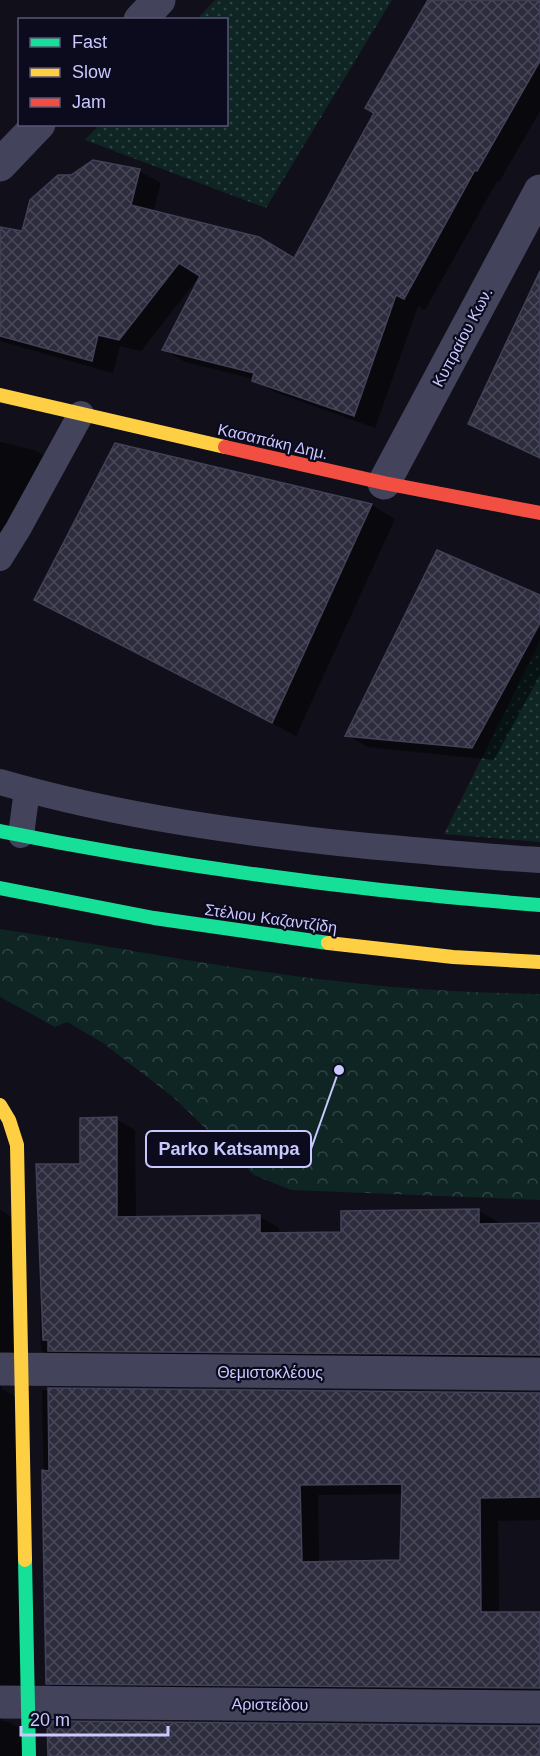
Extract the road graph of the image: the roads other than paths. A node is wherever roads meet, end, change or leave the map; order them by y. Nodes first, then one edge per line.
1 (159, 0) edge
2 (142, 18) edge
3 (37, 126) edge
4 (0, 165) edge
5 (540, 192) edge
6 (0, 395) edge
7 (81, 414) junction
8 (384, 483) junction
9 (540, 513) edge
10 (0, 558) edge
11 (0, 782) edge
12 (27, 790) junction
13 (10, 833) edge
14 (540, 860) edge
15 (0, 888) edge
16 (540, 905) edge
17 (540, 962) edge
18 (3, 1108) edge
19 (11, 1369) edge
20 (540, 1374) edge
21 (14, 1702) edge
22 (540, 1707) edge
23 (29, 1756) edge

1 - 2 street
3 - 4 street
5 - 8 street, Κυπραίου Κων.
6 - 7 street, Κασαπάκη Δημ.
7 - 8 street, Κασαπάκη Δημ.
7 - 10 lane
8 - 9 street, Κασαπάκη Δημ.
11 - 12 lane
12 - 13 lane
12 - 14 lane
13 - 16 street
15 - 17 street, Στέλιου Καζαντζίδη
18 - 19 street
19 - 20 street, Θεμιστοκλέους
19 - 21 street
21 - 22 street, Αριστείδου
21 - 23 street

